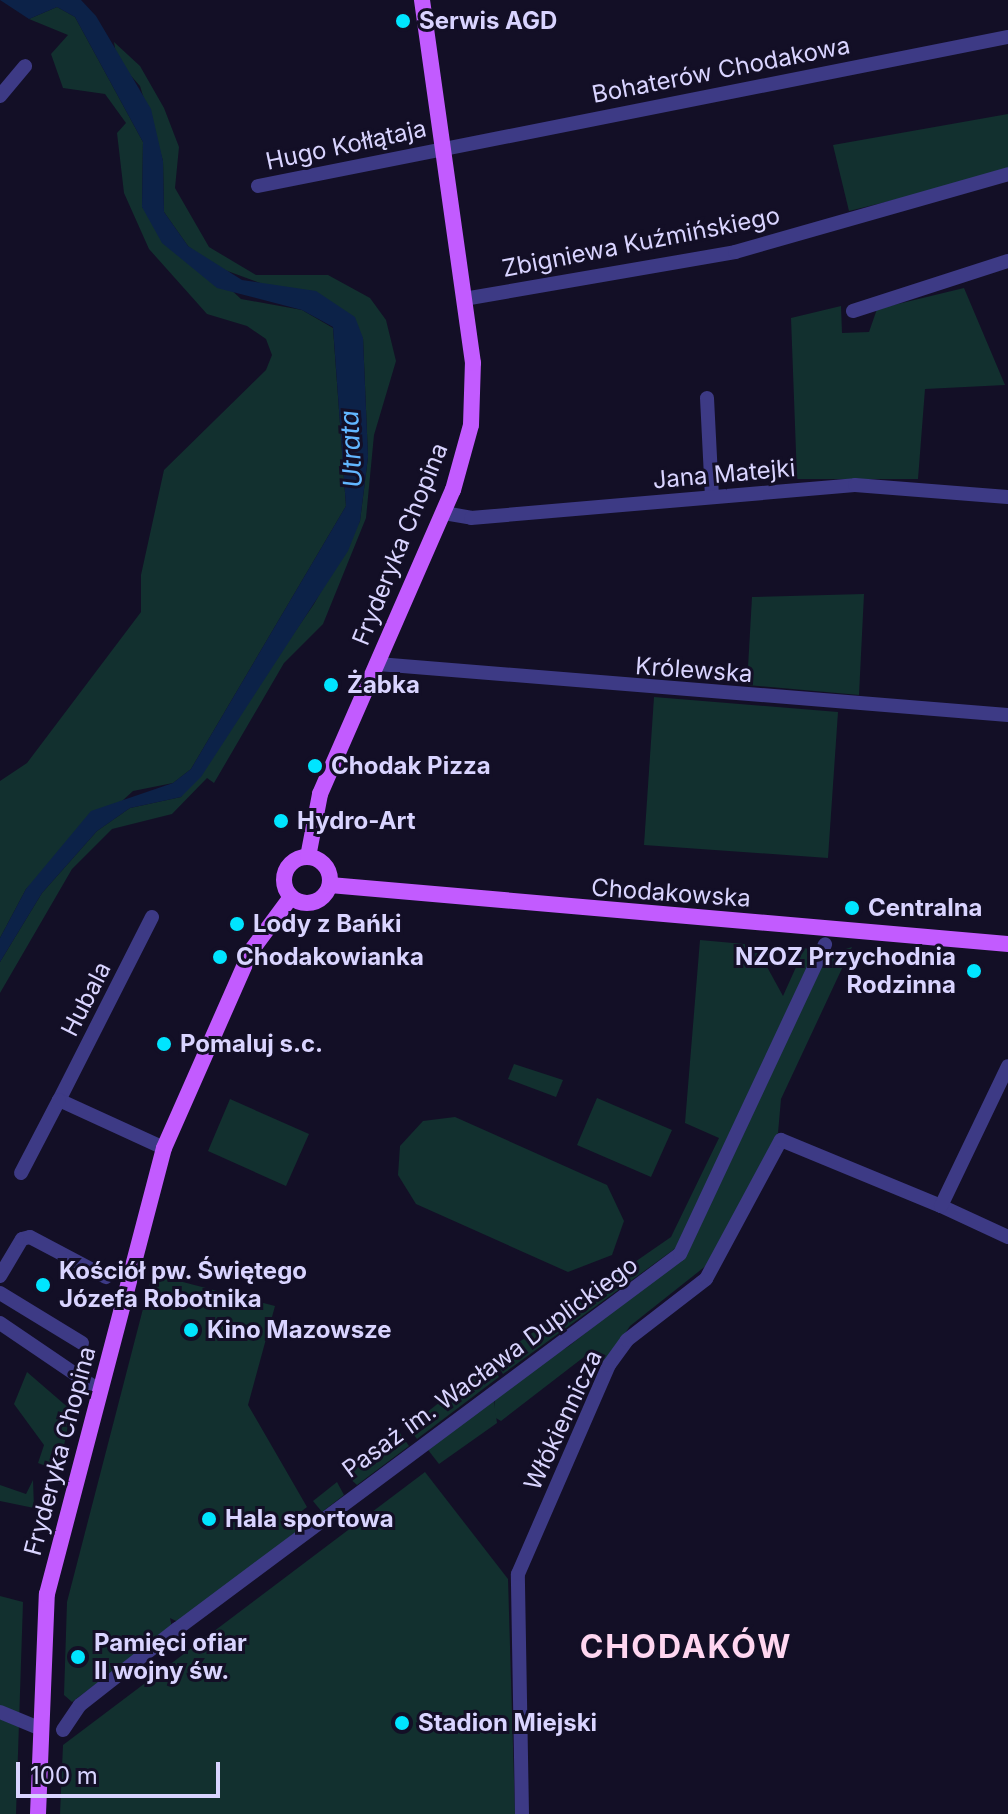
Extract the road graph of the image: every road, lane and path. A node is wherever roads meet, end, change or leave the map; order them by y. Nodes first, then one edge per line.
1 (422, 0) edge
2 (1008, 37) edge
3 (25, 66) dead end
4 (0, 96) edge
5 (443, 147) junction
6 (1008, 174) edge
7 (258, 186) dead end
8 (1008, 261) edge
9 (464, 299) junction
10 (853, 311) dead end
11 (707, 398) dead end
12 (712, 497) junction
13 (1008, 497) edge
14 (444, 513) junction
15 (378, 664) junction
16 (1008, 715) edge
17 (308, 857) junction
18 (330, 885) junction
19 (291, 897) junction
20 (152, 917) dead end
21 (825, 944) dead end
22 (1008, 944) edge
23 (1008, 1066) edge
24 (59, 1100) junction
25 (164, 1148) junction
26 (21, 1173) dead end
27 (941, 1206) junction
28 (1008, 1237) edge
29 (0, 1276) edge
30 (106, 1277) dead end
31 (0, 1293) edge
32 (0, 1323) edge
33 (82, 1343) dead end
34 (100, 1391) junction
35 (0, 1712) edge
36 (41, 1729) junction
37 (63, 1730) dead end
38 (38, 1814) edge
39 (522, 1814) edge

1 - 5 main road, Fryderyka Chopina
2 - 5 street, Bohaterów Chodakowa
3 - 4 street
5 - 7 street, Hugo Kołłątaja
5 - 9 main road, Fryderyka Chopina
6 - 9 street, Zbigniewa Kuźmińskiego
8 - 10 street
9 - 14 main road, Fryderyka Chopina
11 - 12 street
12 - 13 street, Jana Matejki
12 - 14 street, Jana Matejki
14 - 15 main road, Fryderyka Chopina
15 - 16 street, Królewska
15 - 17 main road, Fryderyka Chopina
17 - 18 main road
17 - 19 main road
18 - 19 main road
18 - 22 main road, Chodakowska
19 - 25 main road, Fryderyka Chopina
20 - 24 street, Hubala
21 - 37 street, Pasaż im. Wacława Duplickiego
23 - 27 street
24 - 25 street
24 - 26 street, Hubala
25 - 34 main road, Fryderyka Chopina
27 - 28 street
27 - 39 street, Włókiennicza
29 - 30 street
31 - 33 street
32 - 34 street
34 - 36 main road, Fryderyka Chopina
35 - 36 street
36 - 38 main road, Fryderyka Chopina

